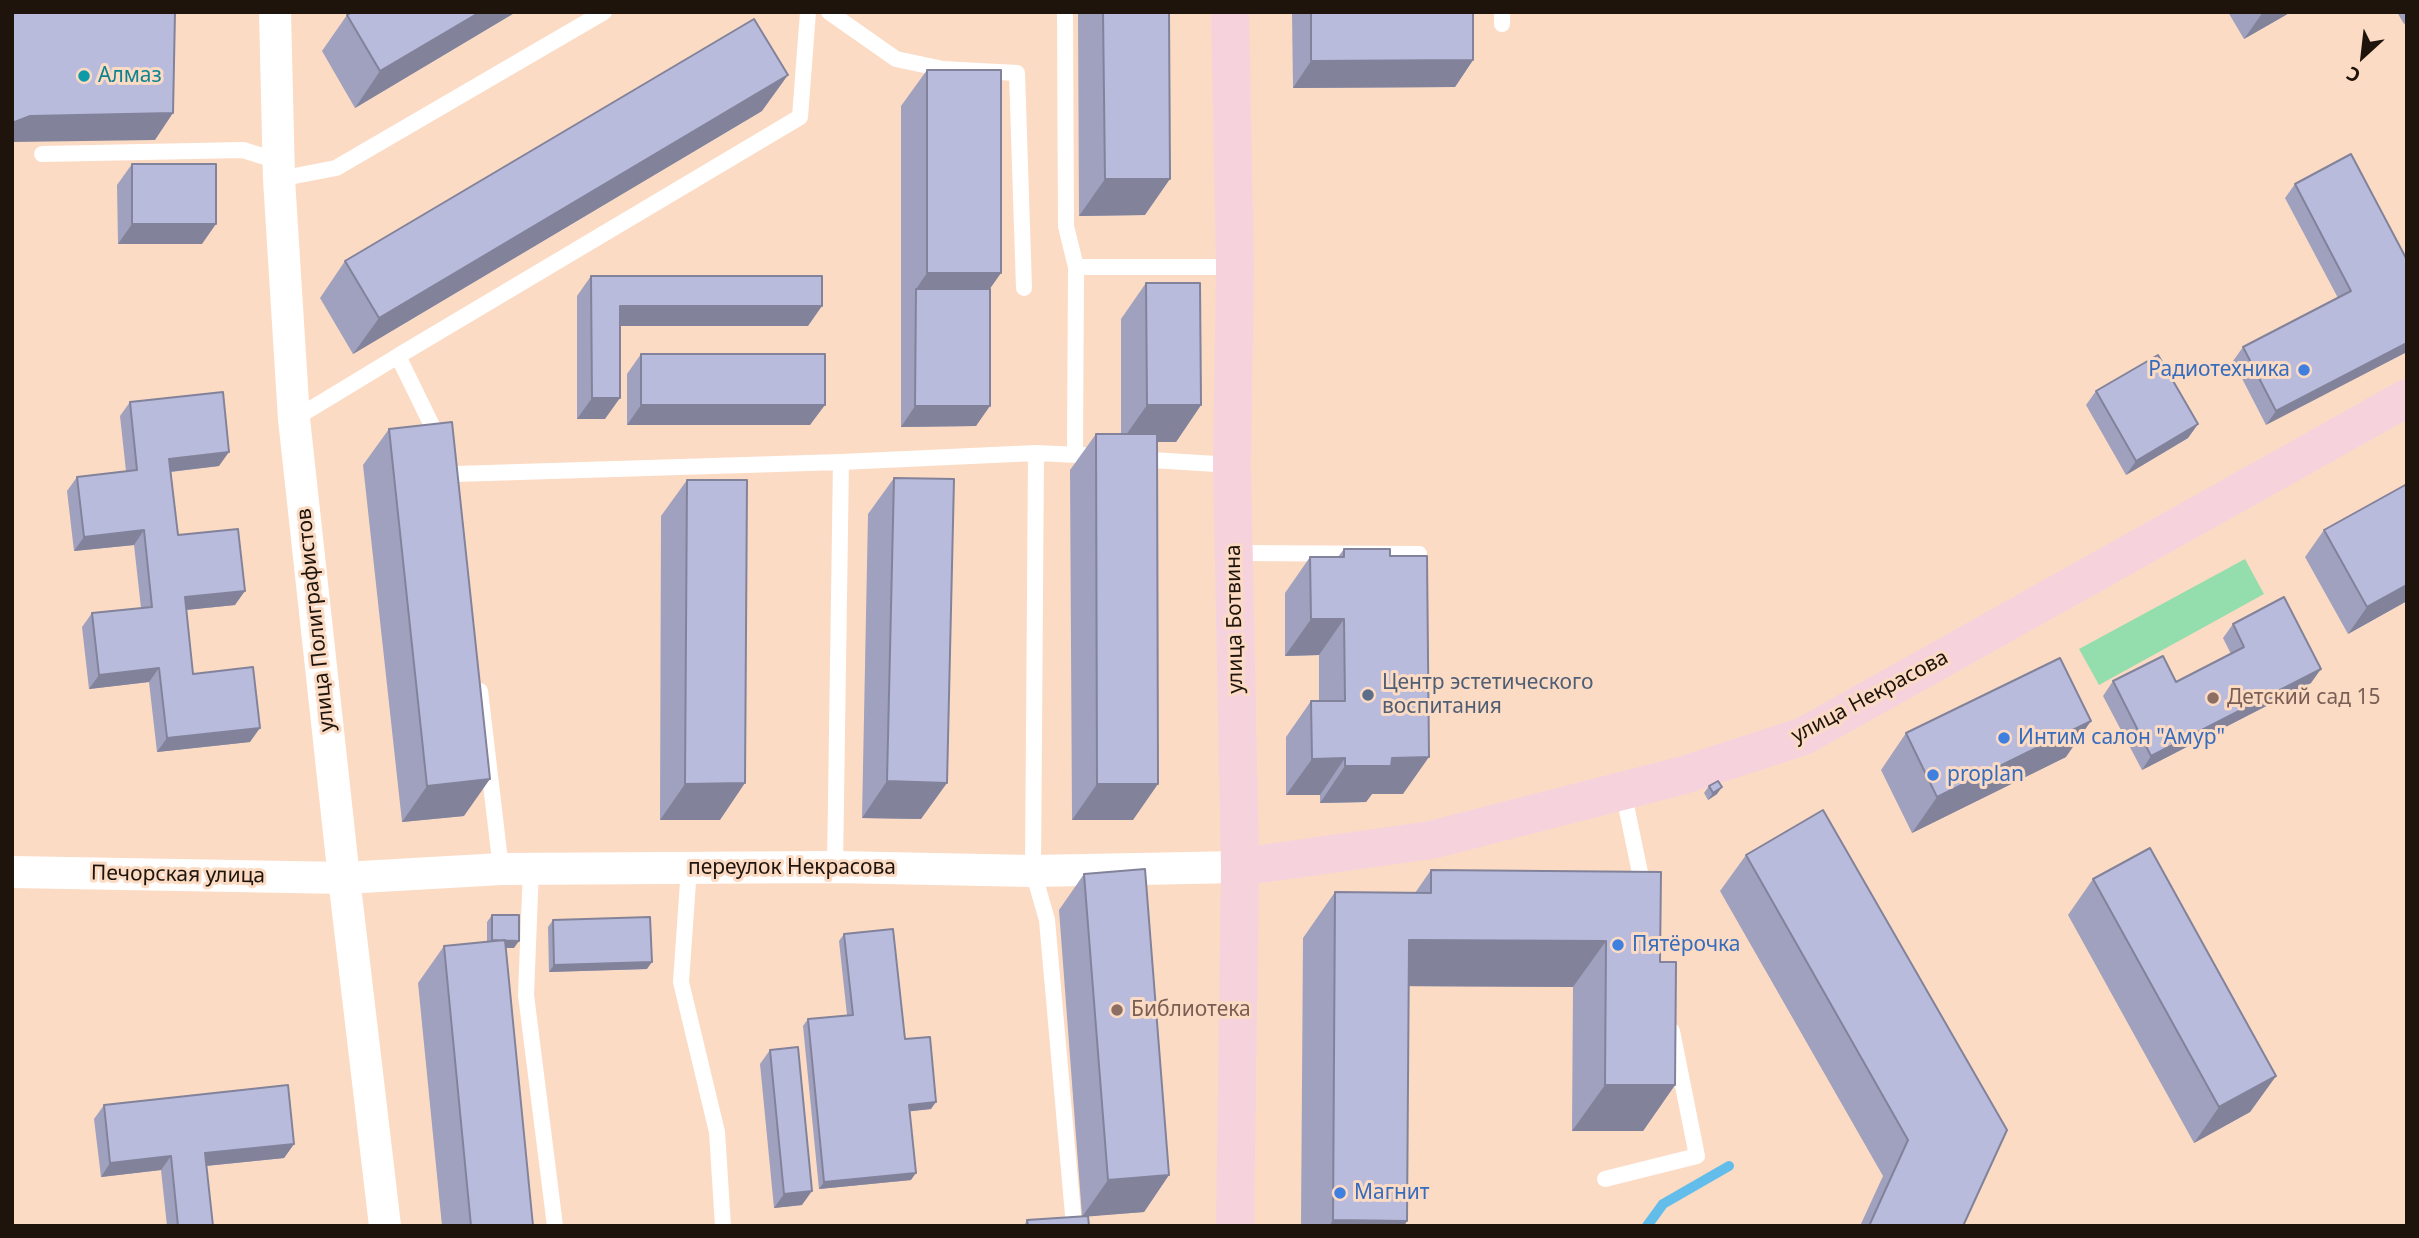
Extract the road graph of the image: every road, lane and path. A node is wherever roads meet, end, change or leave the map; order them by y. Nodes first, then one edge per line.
1 (275, 12) edge
2 (604, 12) edge
3 (808, 12) edge
4 (829, 12) edge
5 (1065, 12) edge
6 (1230, 12) edge
7 (42, 153) dead end
8 (279, 170) junction
9 (1076, 267) junction
10 (1235, 267) junction
11 (1024, 288) dead end
12 (398, 356) junction
13 (2407, 398) edge
14 (294, 419) junction
15 (1036, 453) junction
16 (1075, 455) junction
17 (841, 462) junction
18 (1232, 465) junction
19 (1234, 553) junction
20 (1419, 554) edge
21 (479, 678) edge
22 (1623, 790) junction
23 (835, 867) junction
24 (1240, 867) junction
25 (689, 868) junction
26 (516, 869) junction
27 (1033, 871) junction
28 (12, 872) edge
29 (344, 878) junction
30 (1647, 911) edge
31 (1669, 1020) edge
32 (1605, 1179) dead end
33 (385, 1226) edge
34 (555, 1226) edge
35 (723, 1226) edge
36 (1073, 1226) edge
37 (1235, 1226) edge

1 - 8 street, улица Полиграфистов
2 - 8 lane
3 - 12 lane
4 - 11 lane
5 - 9 lane
6 - 10 street, улица Ботвина
7 - 8 lane
8 - 14 street, улица Полиграфистов
9 - 10 lane
9 - 16 lane
10 - 18 street, улица Ботвина
12 - 14 lane
12 - 17 lane
13 - 22 street, улица Некрасова
14 - 29 street, улица Полиграфистов
15 - 16 lane
15 - 17 lane
15 - 27 lane
16 - 18 lane
17 - 23 lane
18 - 19 street, улица Ботвина
19 - 20 lane
19 - 24 street, улица Ботвина
21 - 26 lane
22 - 24 street, улица Некрасова
22 - 30 lane
23 - 25 street, переулок Некрасова
23 - 27 street, переулок Некрасова
24 - 27 street, переулок Некрасова
24 - 37 street, улица Ботвина
25 - 26 street, переулок Некрасова
25 - 35 lane
26 - 29 street, переулок Некрасова
26 - 34 lane
27 - 36 lane
28 - 29 street, Печорская улица
29 - 33 street, улица Полиграфистов
31 - 32 lane

